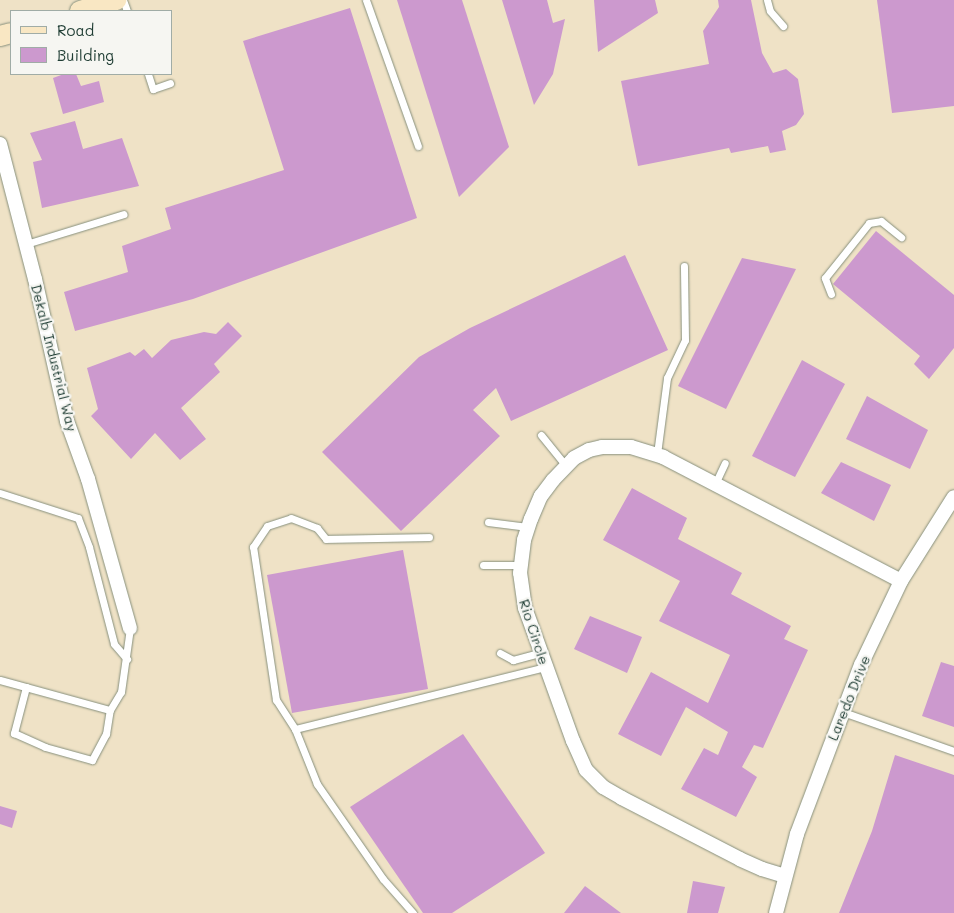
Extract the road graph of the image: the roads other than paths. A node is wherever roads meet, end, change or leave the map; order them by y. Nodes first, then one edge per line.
1 (116, 0) edge
2 (366, 0) edge
3 (768, 0) edge
4 (83, 10) edge
5 (783, 26) dead end
6 (148, 75) edge
7 (170, 83) dead end
8 (0, 144) edge
9 (418, 146) dead end
10 (124, 214) dead end
11 (901, 236) dead end
12 (26, 244) junction
13 (684, 266) dead end
14 (831, 294) dead end
15 (541, 435) dead end
16 (657, 454) junction
17 (726, 463) dead end
18 (566, 466) junction
19 (715, 484) junction
20 (0, 493) edge
21 (954, 497) edge
22 (488, 522) dead end
23 (528, 527) junction
24 (429, 537) dead end
25 (483, 565) dead end
26 (521, 565) junction
27 (901, 582) junction
28 (130, 628) joint
29 (500, 653) dead end
30 (540, 653) junction
31 (127, 659) junction
32 (545, 667) junction
33 (0, 680) edge
34 (26, 687) junction
35 (110, 710) junction
36 (843, 712) junction
37 (295, 729) junction
38 (954, 751) edge
39 (785, 876) junction
40 (413, 913) edge
41 (776, 913) edge

1 - 4 main road
2 - 9 lane
3 - 5 lane
6 - 7 lane
8 - 12 street, Dekalb Industrial Way
10 - 12 lane
11 - 14 lane
12 - 28 street, Dekalb Industrial Way
13 - 16 lane
15 - 18 lane
16 - 18 street, Rio Circle
16 - 19 street, Rio Circle
17 - 19 lane
18 - 23 street, Rio Circle
19 - 27 street, Rio Circle
20 - 31 lane
21 - 27 street, Laredo Drive
22 - 23 lane
23 - 26 street, Rio Circle
24 - 37 lane
25 - 26 lane
26 - 30 street, Rio Circle
27 - 36 street, Laredo Drive
28 - 31 lane
29 - 30 lane
30 - 32 street, Rio Circle
31 - 35 lane
32 - 37 lane
32 - 39 street, Rio Circle
33 - 34 lane
34 - 35 lane
34 - 35 lane
36 - 38 lane
36 - 39 street, Laredo Drive
37 - 40 lane
39 - 41 street, Laredo Drive

